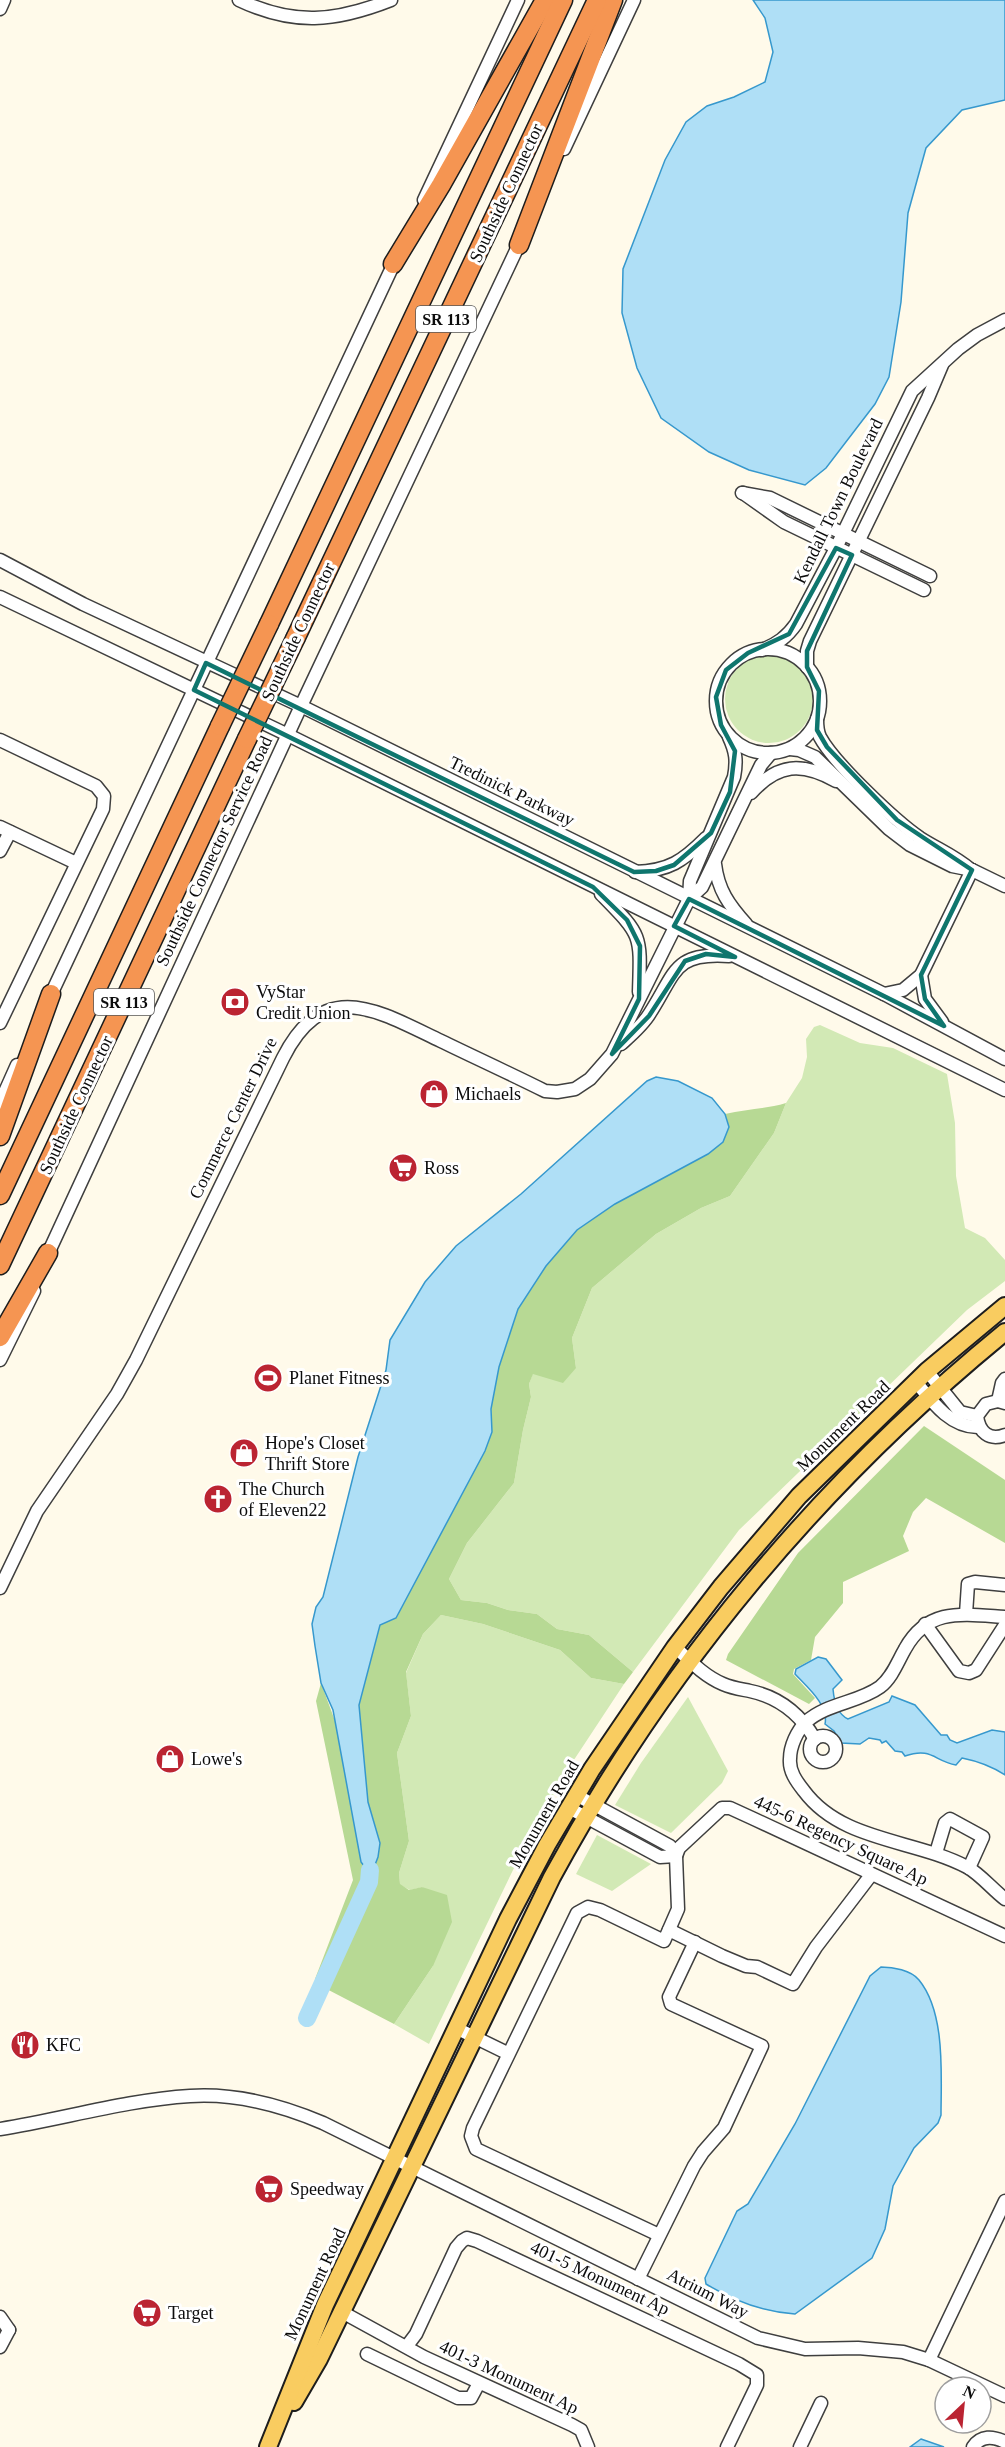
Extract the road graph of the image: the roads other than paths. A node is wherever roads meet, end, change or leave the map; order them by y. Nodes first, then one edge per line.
1 (4, 0) edge
2 (239, 0) edge
3 (391, 0) edge
4 (518, 0) edge
5 (545, 0) edge
6 (562, 0) edge
7 (597, 0) edge
8 (613, 0) edge
9 (634, 0) edge
10 (0, 9) edge
11 (519, 245) junction
12 (393, 264) junction
13 (1005, 320) edge
14 (942, 364) junction
15 (843, 533) junction
16 (859, 542) junction
17 (836, 548) junction
18 (852, 555) junction
19 (0, 560) edge
20 (930, 576) dead end
21 (924, 590) dead end
22 (0, 597) edge
23 (762, 650) junction
24 (206, 663) junction
25 (807, 667) junction
26 (194, 690) junction
27 (301, 706) junction
28 (817, 719) junction
29 (288, 735) junction
30 (729, 736) junction
31 (0, 741) edge
32 (790, 749) junction
33 (771, 753) junction
34 (844, 785) junction
35 (746, 799) junction
36 (5, 829) edge
37 (711, 833) junction
38 (0, 851) edge
39 (715, 862) junction
40 (76, 863) junction
41 (972, 870) junction
42 (634, 872) junction
43 (1005, 886) edge
44 (594, 887) junction
45 (688, 899) junction
46 (674, 926) junction
47 (750, 929) junction
48 (735, 957) junction
49 (921, 975) junction
50 (51, 994) junction
51 (884, 994) junction
52 (639, 999) junction
53 (0, 1023) edge
54 (944, 1026) junction
55 (612, 1054) junction
56 (1005, 1059) edge
57 (1005, 1090) edge
58 (0, 1102) edge
59 (0, 1136) edge
60 (0, 1195) edge
61 (48, 1253) junction
62 (0, 1265) edge
63 (1005, 1306) edge
64 (1005, 1332) edge
65 (0, 1337) edge
66 (0, 1360) edge
67 (922, 1376) junction
68 (1005, 1379) edge
69 (934, 1391) junction
70 (1001, 1402) edge
71 (978, 1421) junction
72 (1002, 1440) edge
73 (1005, 1585) edge
74 (0, 1587) edge
75 (966, 1614) junction
76 (1005, 1617) edge
77 (925, 1624) junction
78 (1005, 1625) edge
79 (675, 1647) junction
80 (690, 1660) junction
81 (806, 1722) junction
82 (815, 1739) dead end
83 (572, 1801) junction
84 (589, 1811) junction
85 (635, 1828) junction
86 (629, 1840) junction
87 (936, 1853) junction
88 (676, 1856) junction
89 (969, 1868) junction
90 (871, 1875) junction
91 (1005, 1899) edge
92 (666, 1936) junction
93 (1005, 1936) edge
94 (695, 1942) junction
95 (456, 2028) junction
96 (473, 2037) junction
97 (507, 2054) junction
98 (0, 2129) edge
99 (395, 2157) junction
100 (410, 2168) junction
101 (1005, 2201) edge
102 (659, 2235) junction
103 (638, 2279) junction
104 (342, 2312) junction
105 (0, 2317) edge
106 (5, 2328) edge
107 (407, 2346) junction
108 (0, 2347) edge
109 (367, 2354) dead end
110 (929, 2360) junction
111 (479, 2383) junction
112 (1004, 2392) edge
113 (821, 2403) dead end
114 (1005, 2442) edge
115 (271, 2446) edge
116 (588, 2447) edge
117 (727, 2447) edge
118 (800, 2447) edge
119 (973, 2447) edge

1 - 10 street
2 - 3 street
4 - 12 street
5 - 12 highway
6 - 60 highway, Southside Connector / SR 113, bridge
7 - 62 highway, Southside Connector / SR 113, bridge
8 - 11 highway
9 - 11 street, Southside Connector Service Road
11 - 27 street, Southside Connector Service Road
12 - 24 street
13 - 14 street, Kendall Town Boulevard
14 - 15 street, Kendall Town Boulevard
14 - 16 street, Kendall Town Boulevard
15 - 16 street
15 - 17 street, Kendall Town Boulevard
15 - 17 street
16 - 18 street, Kendall Town Boulevard
16 - 20 street
17 - 18 street
17 - 23 street, Kendall Town Boulevard
18 - 21 street
18 - 25 street, Kendall Town Boulevard
19 - 24 street, Tredinick Parkway
22 - 26 street
23 - 25 street
23 - 30 street
24 - 26 street
24 - 27 street, Tredinick Parkway
25 - 28 street
26 - 29 street
26 - 50 street
27 - 29 street, Southside Connector Service Road
27 - 42 street, Tredinick Parkway
28 - 32 street
28 - 41 street
29 - 44 street
29 - 61 street, Southside Connector Service Road
30 - 33 street
30 - 37 street, Commerce Center Drive
31 - 40 street
32 - 33 street
32 - 34 street
33 - 35 street, Commerce Center Drive
34 - 35 street
34 - 41 street
35 - 39 street, Commerce Center Drive
36 - 38 street
36 - 40 street
37 - 42 street
37 - 45 street, Commerce Center Drive
39 - 45 street, Commerce Center Drive
39 - 47 street
40 - 53 street
41 - 43 street
41 - 49 street
42 - 45 street, Tredinick Parkway
44 - 46 street
44 - 52 street
45 - 46 street, Commerce Center Drive
45 - 47 street, Tredinick Parkway
46 - 48 street
46 - 52 street, Commerce Center Drive
47 - 51 street, Tredinick Parkway
48 - 55 street
48 - 57 street
49 - 51 street
49 - 54 street
50 - 58 street
50 - 59 highway
51 - 54 street, Tredinick Parkway
52 - 55 street, Commerce Center Drive
54 - 56 street, Tredinick Parkway
55 - 74 street, Commerce Center Drive
61 - 65 highway
61 - 66 street, Southside Connector Service Road
63 - 67 main road, Monument Road
64 - 69 main road, Monument Road
67 - 69 street
67 - 79 main road, Monument Road
68 - 70 street
69 - 71 street
69 - 80 main road, Monument Road
70 - 71 street
71 - 72 street
73 - 75 street
75 - 76 street
75 - 77 street
77 - 78 street
77 - 81 street
79 - 80 street
79 - 83 main road, Monument Road
80 - 81 street
80 - 84 main road, Monument Road
81 - 82 street
81 - 87 street
83 - 84 street
83 - 95 main road, Monument Road
84 - 85 street
84 - 86 street
84 - 96 main road, Monument Road
85 - 86 street
85 - 88 street
86 - 88 street
87 - 89 street
87 - 89 street
88 - 90 street, 445-6 Regency Square Ap
88 - 92 street
89 - 91 street
90 - 93 street, 445-6 Regency Square Ap
90 - 94 street
92 - 94 street
92 - 97 street
94 - 102 street
95 - 96 street
95 - 99 main road, Monument Road
96 - 97 street
96 - 100 main road, Monument Road
97 - 102 street
98 - 99 street, Atrium Way
99 - 100 street, Atrium Way
99 - 115 main road, Monument Road
100 - 103 street, Atrium Way
100 - 104 main road, Monument Road
101 - 110 street
102 - 103 street
103 - 110 street, Atrium Way
104 - 107 street, 401-3 Monument Ap
104 - 115 main road, Monument Road
105 - 106 street
106 - 108 street
107 - 111 street, 401-3 Monument Ap
107 - 117 street, 401-5 Monument Ap
109 - 111 street
110 - 112 street, Atrium Way
111 - 116 street, 401-3 Monument Ap
113 - 118 street
114 - 119 street

